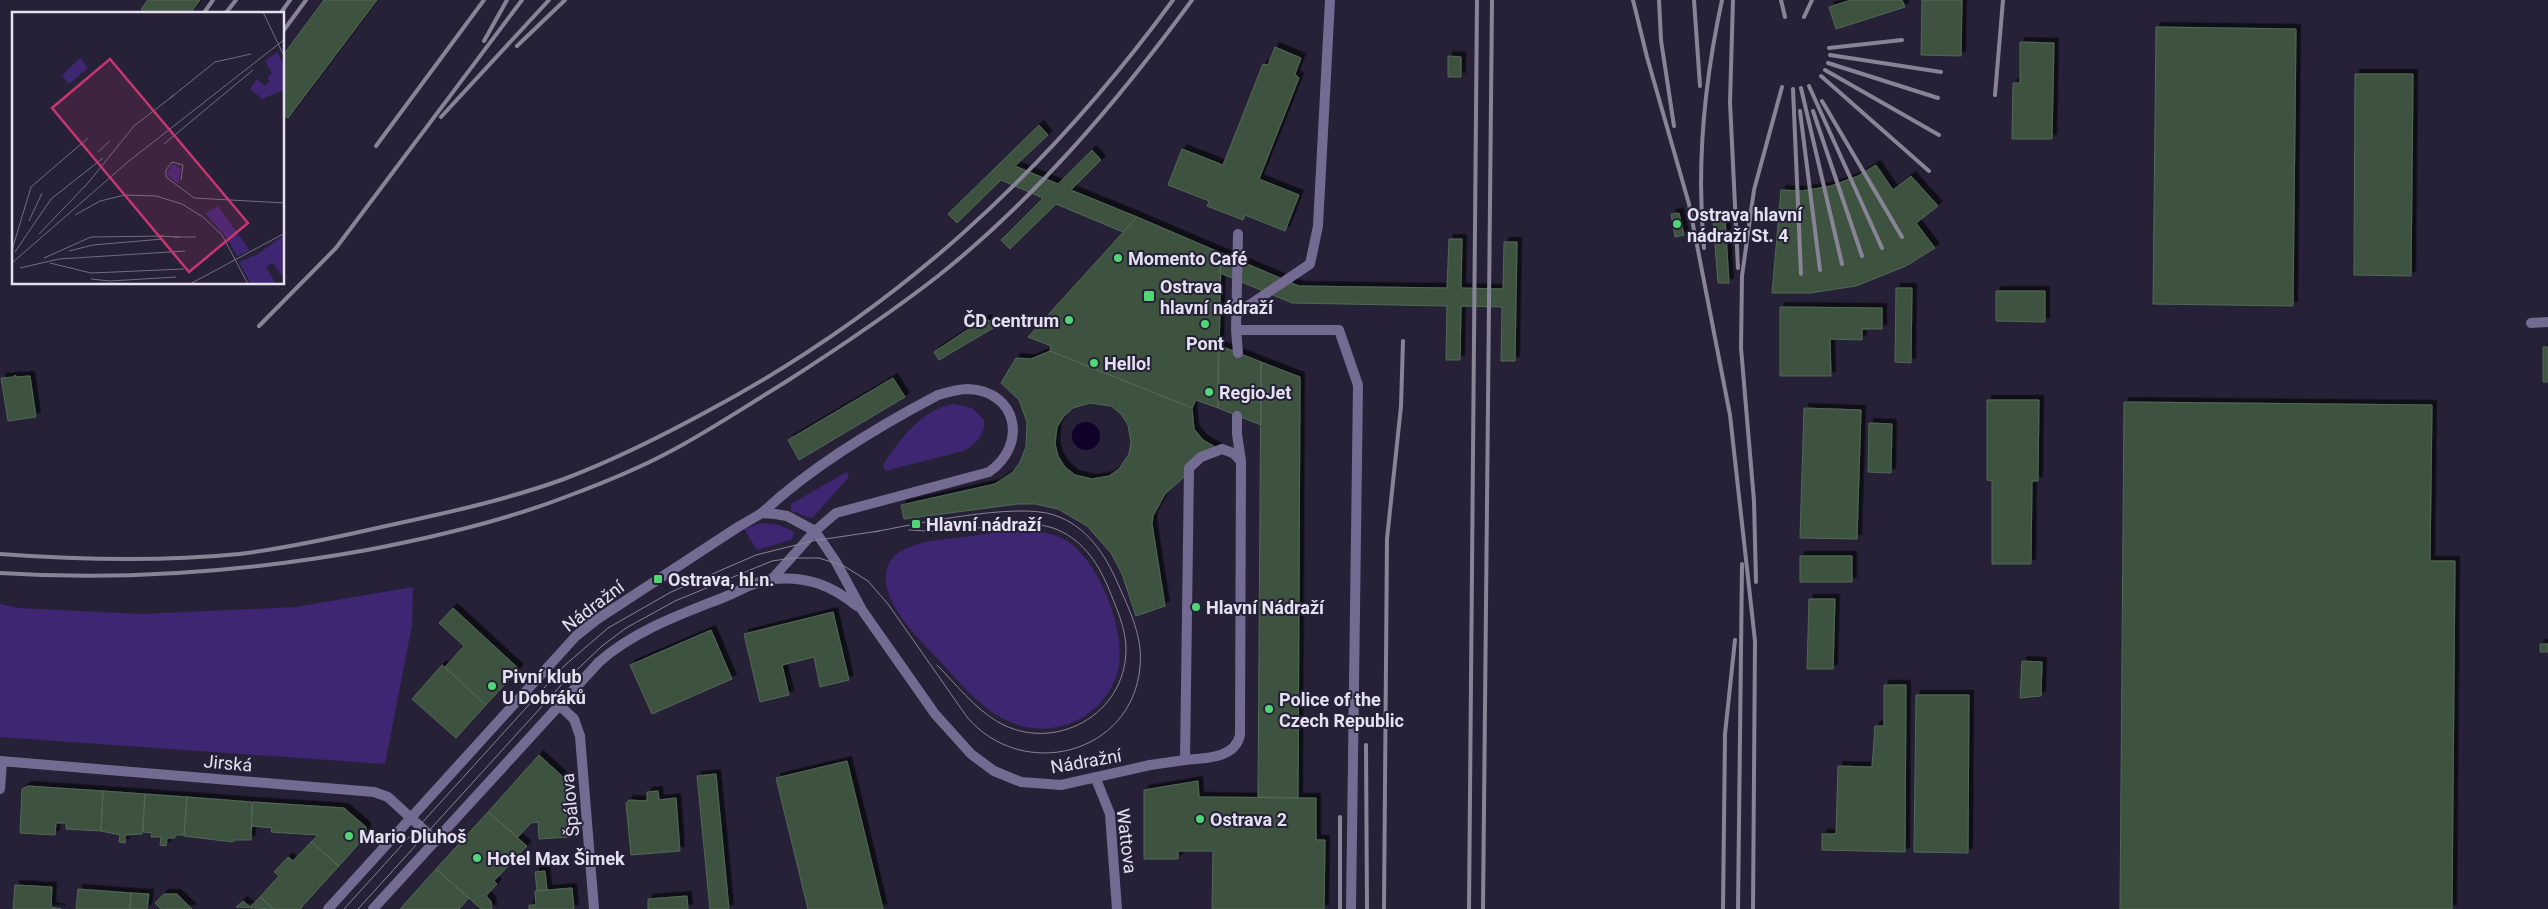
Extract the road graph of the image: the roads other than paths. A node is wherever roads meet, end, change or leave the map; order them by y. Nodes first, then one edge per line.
1 (1330, 0) edge
2 (1238, 234) dead end
3 (1236, 314) junction
4 (2548, 322) edge
5 (2531, 323) dead end
6 (1236, 330) junction
7 (1238, 353) dead end
8 (1237, 416) dead end
9 (1241, 461) junction
10 (762, 513) junction
11 (815, 531) junction
12 (772, 579) junction
13 (862, 610) junction
14 (559, 705) junction
15 (1185, 760) junction
16 (1, 762) edge
17 (1096, 779) junction
18 (0, 789) edge
19 (411, 818) junction
20 (436, 841) junction
21 (351, 884) junction
22 (373, 908) edge
23 (328, 909) edge
24 (335, 909) edge
25 (594, 909) edge
26 (1117, 909) edge
27 (1351, 909) edge

1 - 3 street
2 - 3 street
3 - 6 street
4 - 5 street
6 - 7 street
6 - 27 street
8 - 9 street, Nádražní
9 - 15 street, Nádražní
9 - 15 street
10 - 11 street, Nádražní
10 - 11 street
10 - 19 street, Nádražní
11 - 12 street
11 - 13 street, Nádražní
12 - 13 street, Nádražní
12 - 14 street, Nádražní
13 - 17 street, Nádražní
14 - 20 street, Nádražní
14 - 25 street, Špálova
15 - 17 street, Nádražní
16 - 18 street
16 - 19 street, Jirská
17 - 26 street, Wattova
19 - 20 street, Jirská
19 - 21 street, Nádražní
20 - 22 street, Nádražní
21 - 23 street, Nádražní
21 - 24 street

